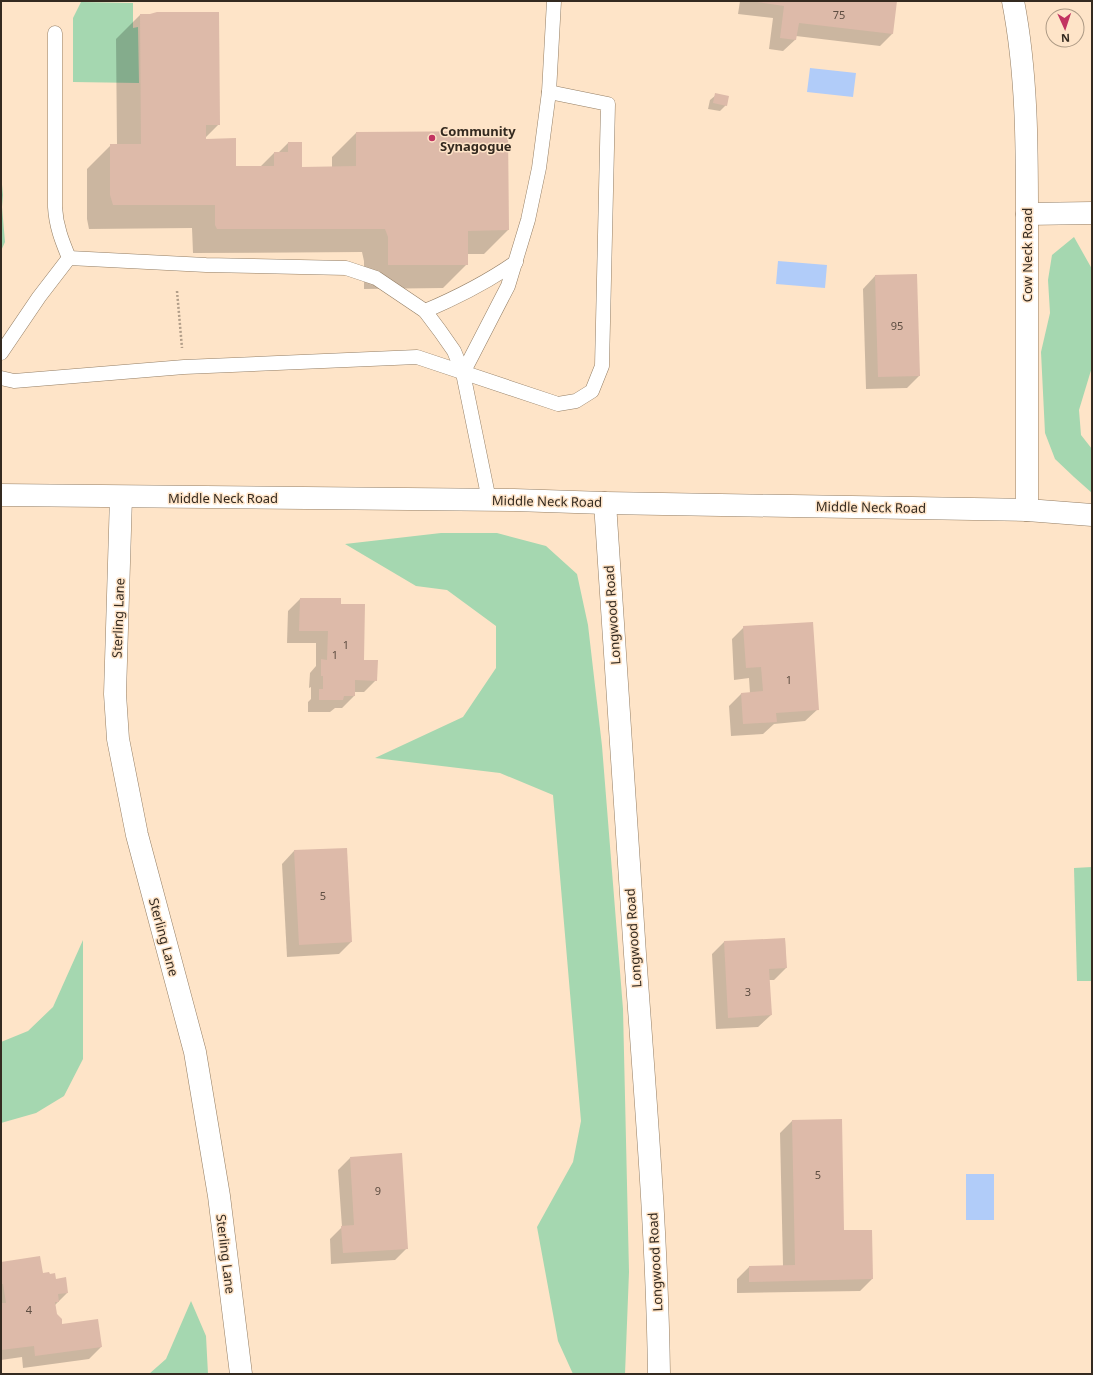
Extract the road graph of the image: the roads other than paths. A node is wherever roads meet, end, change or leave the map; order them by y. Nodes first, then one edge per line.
1 (554, 1) edge
2 (1013, 1) edge
3 (55, 33) dead end
4 (549, 92) junction
5 (1092, 213) edge
6 (1027, 214) junction
7 (69, 258) junction
8 (516, 262) junction
9 (425, 311) junction
10 (1, 352) edge
11 (463, 373) junction
12 (1, 378) edge
13 (1, 495) edge
14 (121, 497) junction
15 (489, 500) junction
16 (605, 503) junction
17 (1027, 510) junction
18 (1092, 515) edge
19 (241, 1374) edge
20 (659, 1374) edge

1 - 4 lane
2 - 6 street, Cow Neck Road
3 - 7 lane
4 - 8 lane
4 - 11 lane
5 - 6 street
6 - 17 street, Cow Neck Road
7 - 9 lane
7 - 10 lane
8 - 9 lane
8 - 11 lane
9 - 11 lane
11 - 12 lane
11 - 15 lane
13 - 14 street, Middle Neck Road
14 - 15 street, Middle Neck Road
14 - 19 street, Sterling Lane
15 - 16 street, Middle Neck Road
16 - 17 street, Middle Neck Road
16 - 20 street, Longwood Road
17 - 18 street, Middle Neck Road

